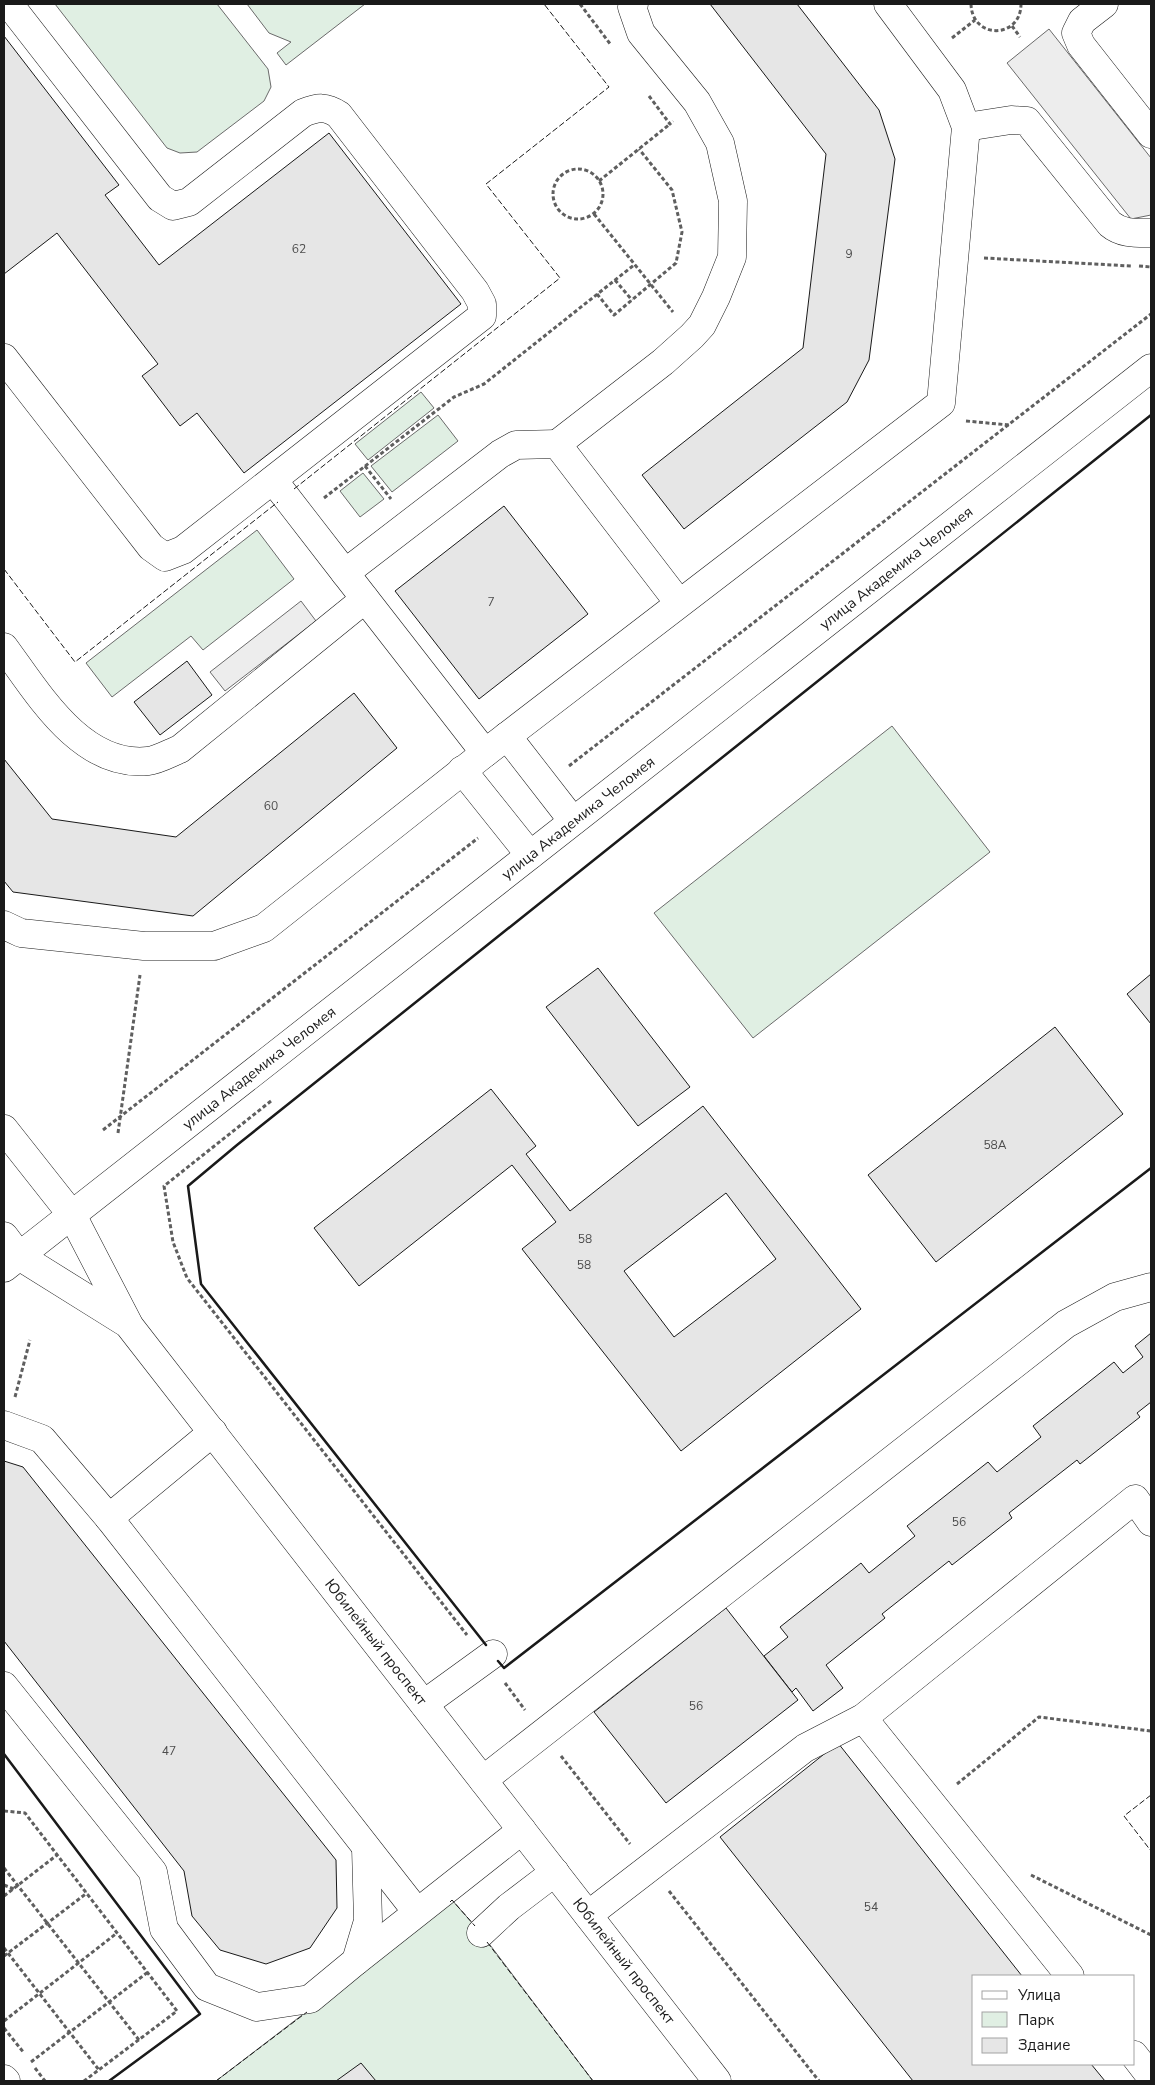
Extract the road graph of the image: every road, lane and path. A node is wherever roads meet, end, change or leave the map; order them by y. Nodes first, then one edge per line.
1 (9, 4) edge
2 (634, 4) edge
3 (888, 4) edge
4 (970, 4) edge
5 (1021, 4) edge
6 (1104, 4) edge
7 (1012, 26) junction
8 (1020, 37) dead end
9 (670, 124) dead end
10 (966, 127) junction
11 (1151, 134) edge
12 (639, 149) junction
13 (599, 181) junction
14 (594, 214) junction
15 (1151, 233) edge
16 (954, 256) junction
17 (634, 265) junction
18 (1151, 267) edge
19 (615, 280) junction
20 (650, 285) junction
21 (597, 294) junction
22 (632, 300) junction
23 (1151, 314) edge
24 (692, 336) junction
25 (4, 358) edge
26 (1151, 368) edge
27 (557, 444) junction
28 (365, 466) junction
29 (273, 480) junction
30 (301, 516) junction
31 (410, 523) junction
32 (345, 573) junction
33 (365, 599) junction
34 (679, 603) junction
35 (4, 647) edge
36 (507, 736) junction
37 (485, 753) junction
38 (462, 770) junction
39 (545, 785) junction
40 (501, 820) junction
41 (573, 821) junction
42 (530, 855) junction
43 (4, 925) edge
44 (144, 946) junction
45 (273, 1100) dead end
46 (121, 1115) junction
47 (4, 1129) edge
48 (103, 1130) dead end
49 (118, 1133) dead end
50 (72, 1215) junction
51 (9, 1253) edge
52 (1151, 1287) edge
53 (128, 1324) junction
54 (30, 1340) dead end
55 (6, 1426) edge
56 (213, 1432) junction
57 (1143, 1493) edge
58 (109, 1518) junction
59 (1151, 1522) edge
60 (489, 1656) junction
61 (4, 1686) edge
62 (424, 1704) junction
63 (863, 1718) junction
64 (1151, 1731) edge
65 (542, 1732) junction
66 (483, 1780) junction
67 (933, 1804) junction
68 (4, 1811) edge
69 (522, 1830) junction
70 (366, 1848) junction
71 (57, 1855) junction
72 (4, 1868) edge
73 (650, 1868) junction
74 (1022, 1871) dead end
75 (555, 1872) junction
76 (4, 1885) edge
77 (18, 1886) junction
78 (14, 1889) junction
79 (87, 1893) junction
80 (4, 1896) edge
81 (418, 1912) junction
82 (588, 1915) junction
83 (47, 1923) junction
84 (117, 1933) junction
85 (481, 1933) dead end
86 (1151, 1935) edge
87 (4, 1948) edge
88 (8, 1953) junction
89 (4, 1956) edge
90 (356, 1961) junction
91 (78, 1963) junction
92 (148, 1972) junction
93 (1069, 1975) edge
94 (39, 1993) junction
95 (108, 2002) junction
96 (4, 2021) edge
97 (70, 2032) junction
98 (138, 2040) junction
99 (1135, 2057) edge
100 (31, 2062) dead end
101 (99, 2070) junction
102 (1151, 2077) edge
103 (84, 2081) edge
104 (717, 2081) edge
105 (818, 2081) edge

1 - 29 street
2 - 24 street
3 - 10 street
4 - 7 path
5 - 7 path
6 - 11 street
7 - 8 path
9 - 12 path
10 - 15 street
10 - 16 street
12 - 13 path
12 - 20 path
13 - 14 path
13 - 14 path
14 - 17 path
16 - 18 path
16 - 34 street
17 - 19 path
17 - 20 path
19 - 21 path
19 - 22 path
20 - 22 path
20 - 24 path
21 - 22 path
21 - 28 path
23 - 39 path
24 - 27 street
25 - 29 street
26 - 41 street, улица Академика Челомея
27 - 31 street
27 - 34 street
28 - 30 path
28 - 31 path
29 - 30 street
30 - 32 street
31 - 32 street
32 - 33 street
33 - 35 street
33 - 37 street
34 - 36 street
36 - 37 street
36 - 39 street
37 - 38 street
38 - 40 street
38 - 44 street
39 - 41 street
40 - 42 street
40 - 46 path
41 - 42 street, улица Академика Челомея
42 - 50 street, улица Академика Челомея
43 - 44 street
44 - 46 path
45 - 60 path
46 - 48 path
46 - 49 path
47 - 50 street
50 - 51 street, улица Академика Челомея
50 - 53 street
51 - 53 street, Юбилейный проспект
52 - 65 street
53 - 56 street, Юбилейный проспект
54 - 55 path
55 - 58 street
56 - 58 street
56 - 62 street, Юбилейный проспект
57 - 59 street
57 - 63 street
58 - 70 street
60 - 62 street
60 - 65 path
61 - 90 street
62 - 66 street, Юбилейный проспект
63 - 67 street
63 - 73 street
64 - 67 path
65 - 66 street
65 - 73 path
66 - 69 street, Юбилейный проспект
67 - 93 street
68 - 71 path
69 - 75 street, Юбилейный проспект
69 - 81 street
70 - 81 street
70 - 90 street
71 - 77 path
71 - 79 path
72 - 77 path
73 - 82 street
73 - 105 path
74 - 86 path
75 - 82 street, Юбилейный проспект
75 - 85 street
76 - 78 path
77 - 78 path
77 - 83 path
78 - 80 path
79 - 83 path
79 - 84 path
81 - 90 street
82 - 104 street, Юбилейный проспект
83 - 88 path
83 - 91 path
84 - 91 path
84 - 92 path
87 - 88 path
88 - 89 path
88 - 94 path
91 - 94 path
91 - 95 path
92 - 95 path
92 - 98 path
94 - 96 path
94 - 97 path
95 - 97 path
95 - 98 path
97 - 100 path
97 - 101 path
98 - 101 path
99 - 102 street
101 - 103 path

